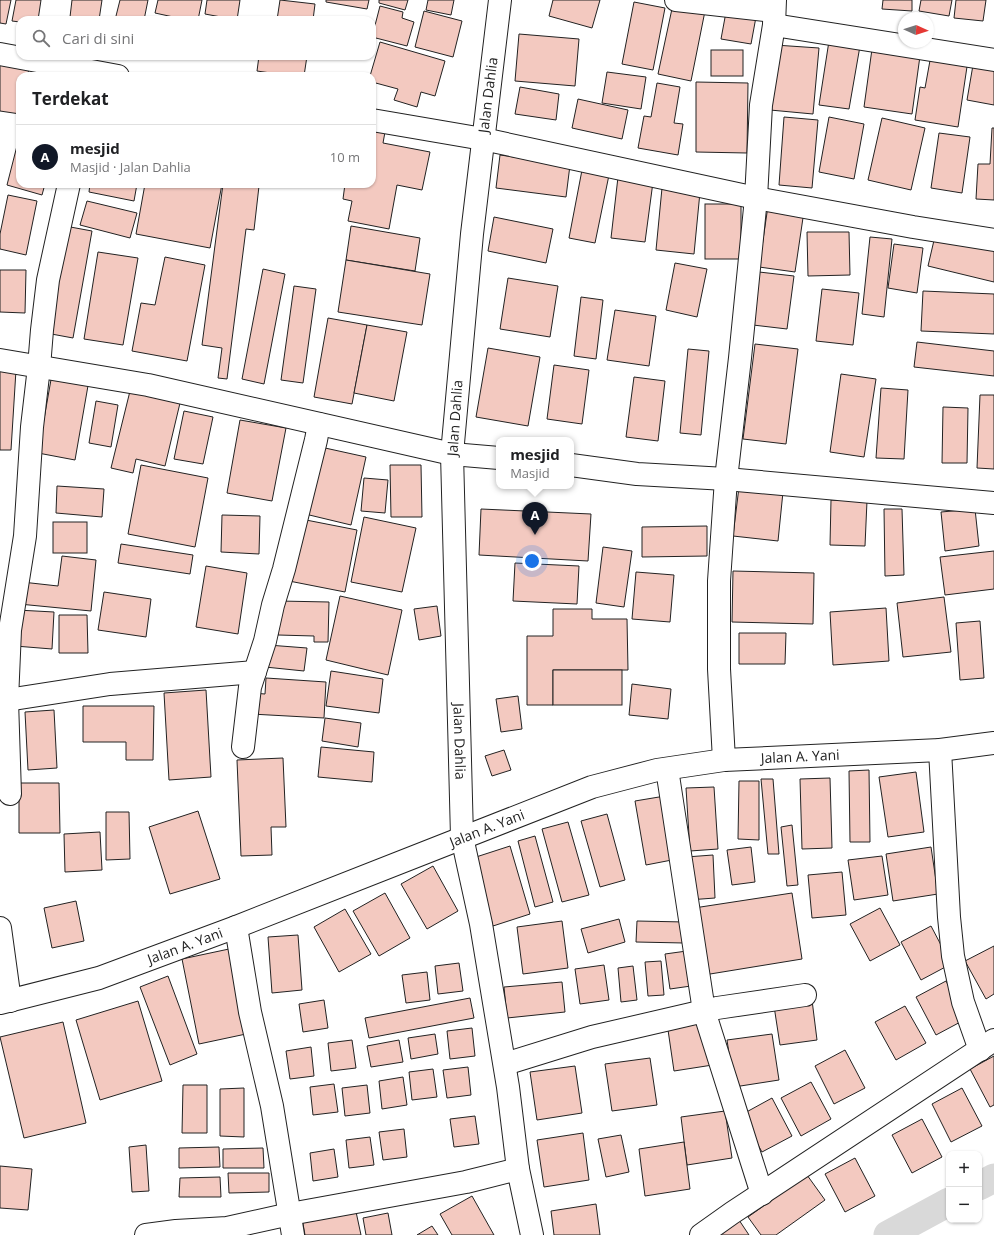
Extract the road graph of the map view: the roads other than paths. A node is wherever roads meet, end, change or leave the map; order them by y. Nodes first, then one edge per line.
1 (500, 0) edge
2 (676, 0) edge
3 (774, 12) edge
4 (0, 54) edge
5 (16, 57) edge
6 (28, 60) edge
7 (994, 60) edge
8 (83, 72) edge
9 (376, 121) edge
10 (483, 139) junction
11 (68, 188) edge
12 (756, 198) junction
13 (994, 240) edge
14 (0, 360) edge
15 (39, 367) junction
16 (319, 424) junction
17 (452, 454) junction
18 (496, 458) edge
19 (574, 465) edge
20 (726, 479) junction
21 (994, 503) edge
22 (256, 672) junction
23 (8, 700) junction
24 (994, 743) edge
25 (243, 747) dead end
26 (940, 750) junction
27 (724, 760) junction
28 (667, 769) junction
29 (10, 794) dead end
30 (462, 837) junction
31 (236, 927) junction
32 (0, 928) edge
33 (805, 995) dead end
34 (5, 1002) edge
35 (704, 1011) junction
36 (987, 1045) edge
37 (504, 1064) junction
38 (518, 1169) junction
39 (762, 1194) junction
40 (292, 1225) edge
41 (146, 1235) edge
42 (532, 1235) edge
43 (701, 1235) edge

1 - 10 main road, Jalan Dahlia
2 - 3 main road
3 - 7 main road
3 - 12 main road
4 - 5 main road
6 - 8 main road
9 - 10 main road
10 - 12 main road
10 - 17 main road, Jalan Dahlia
11 - 15 main road
12 - 13 main road
12 - 20 main road
14 - 15 main road
15 - 16 main road
15 - 23 main road
16 - 17 main road
16 - 22 main road
17 - 18 main road
17 - 30 main road, Jalan Dahlia
19 - 20 main road
20 - 21 main road
20 - 27 main road
22 - 23 main road
22 - 25 main road
23 - 29 main road
24 - 26 main road, Jalan A. Yani
26 - 27 main road, Jalan A. Yani
26 - 36 main road
27 - 28 main road, Jalan A. Yani
28 - 30 main road, Jalan A. Yani
28 - 35 main road
30 - 31 main road, Jalan A. Yani
30 - 37 main road, Jalan Dahlia
31 - 34 main road, Jalan A. Yani
31 - 40 main road
32 - 34 main road
33 - 35 main road
35 - 37 main road
35 - 39 main road
36 - 39 main road
37 - 38 main road, Jalan Dahlia
38 - 40 main road
38 - 42 main road, Jalan Dahlia
39 - 43 main road
40 - 41 main road

